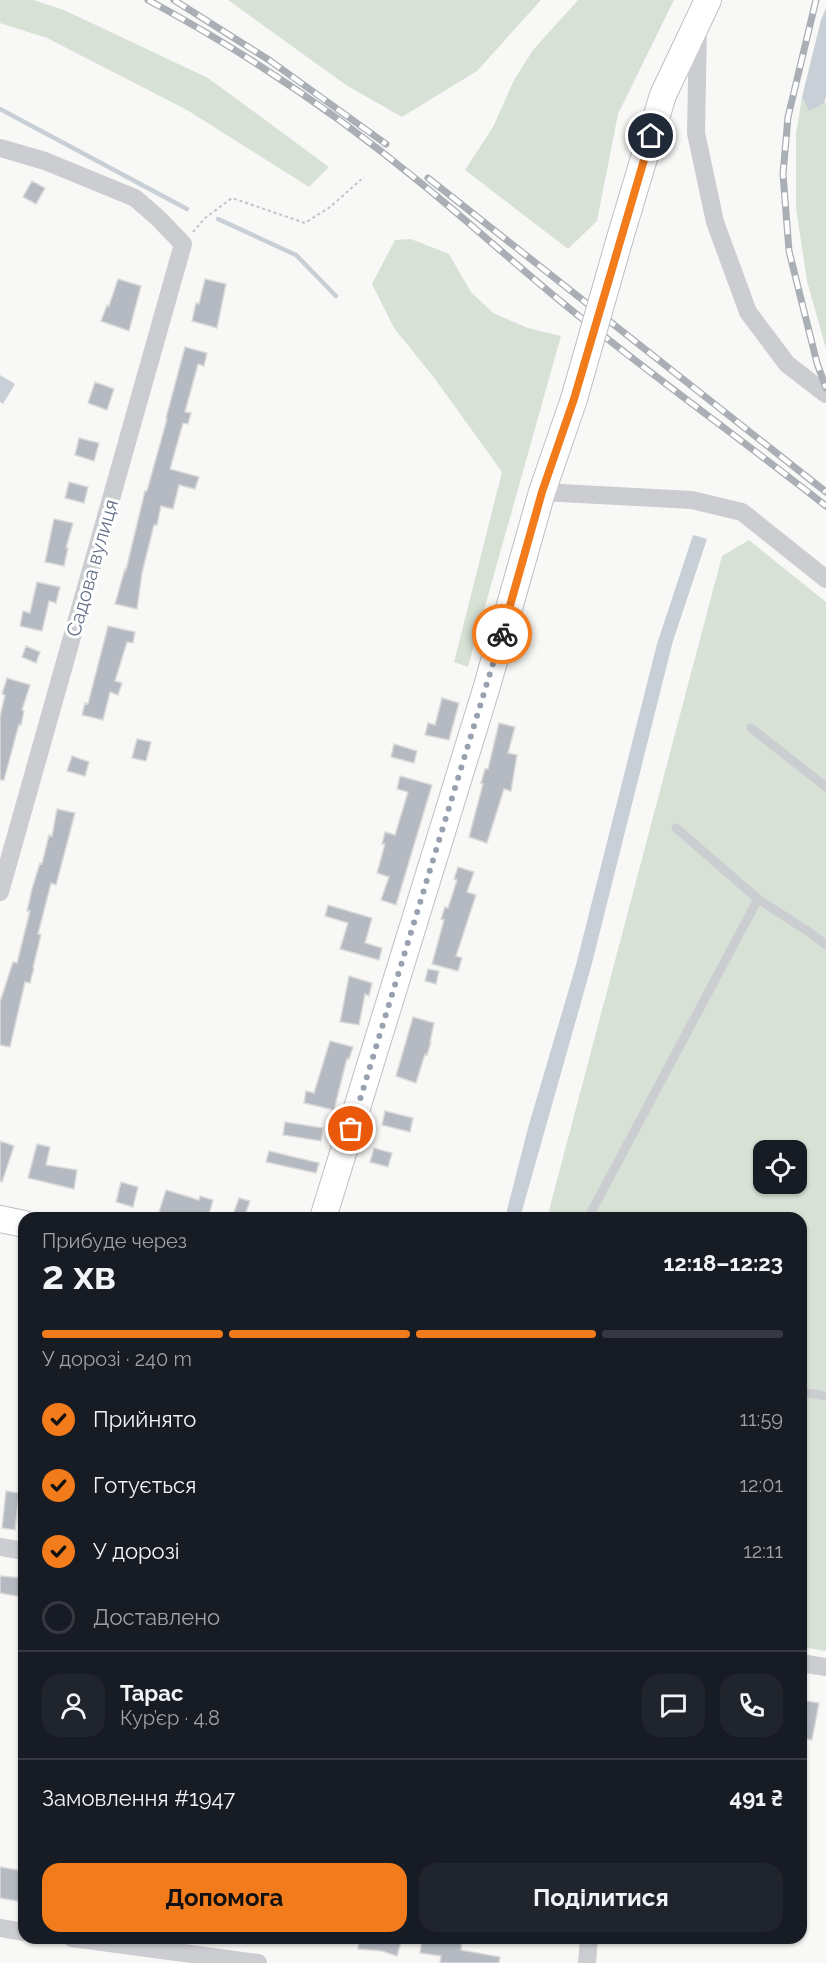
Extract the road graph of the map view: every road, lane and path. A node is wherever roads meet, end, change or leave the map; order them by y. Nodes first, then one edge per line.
1 (703, 9) edge
2 (0, 148) edge
3 (364, 177) dead end
4 (183, 244) junction
5 (826, 394) edge
6 (542, 492) junction
7 (826, 579) edge
8 (752, 728) dead end
9 (826, 787) edge
10 (676, 828) dead end
11 (0, 892) edge
12 (758, 899) junction
13 (826, 945) edge
14 (325, 1212) edge
15 (591, 1212) edge
16 (0, 1219) edge
17 (18, 1223) edge
18 (807, 1393) edge
19 (826, 1396) edge
20 (0, 1547) edge
21 (18, 1550) edge
22 (807, 1664) edge
23 (826, 1668) edge
24 (0, 1928) edge
25 (18, 1931) edge
26 (117, 1944) edge
27 (589, 1944) edge
28 (258, 1963) edge
29 (587, 1963) edge

1 - 5 street
1 - 6 street, bridge
2 - 4 street
3 - 4 path
4 - 11 street, Садова вулиця
6 - 7 street
6 - 14 street
8 - 9 lane
10 - 12 lane
12 - 13 lane
12 - 15 lane
16 - 17 street
18 - 19 lane
20 - 21 street
22 - 23 street
24 - 25 street
26 - 28 street
27 - 29 street

